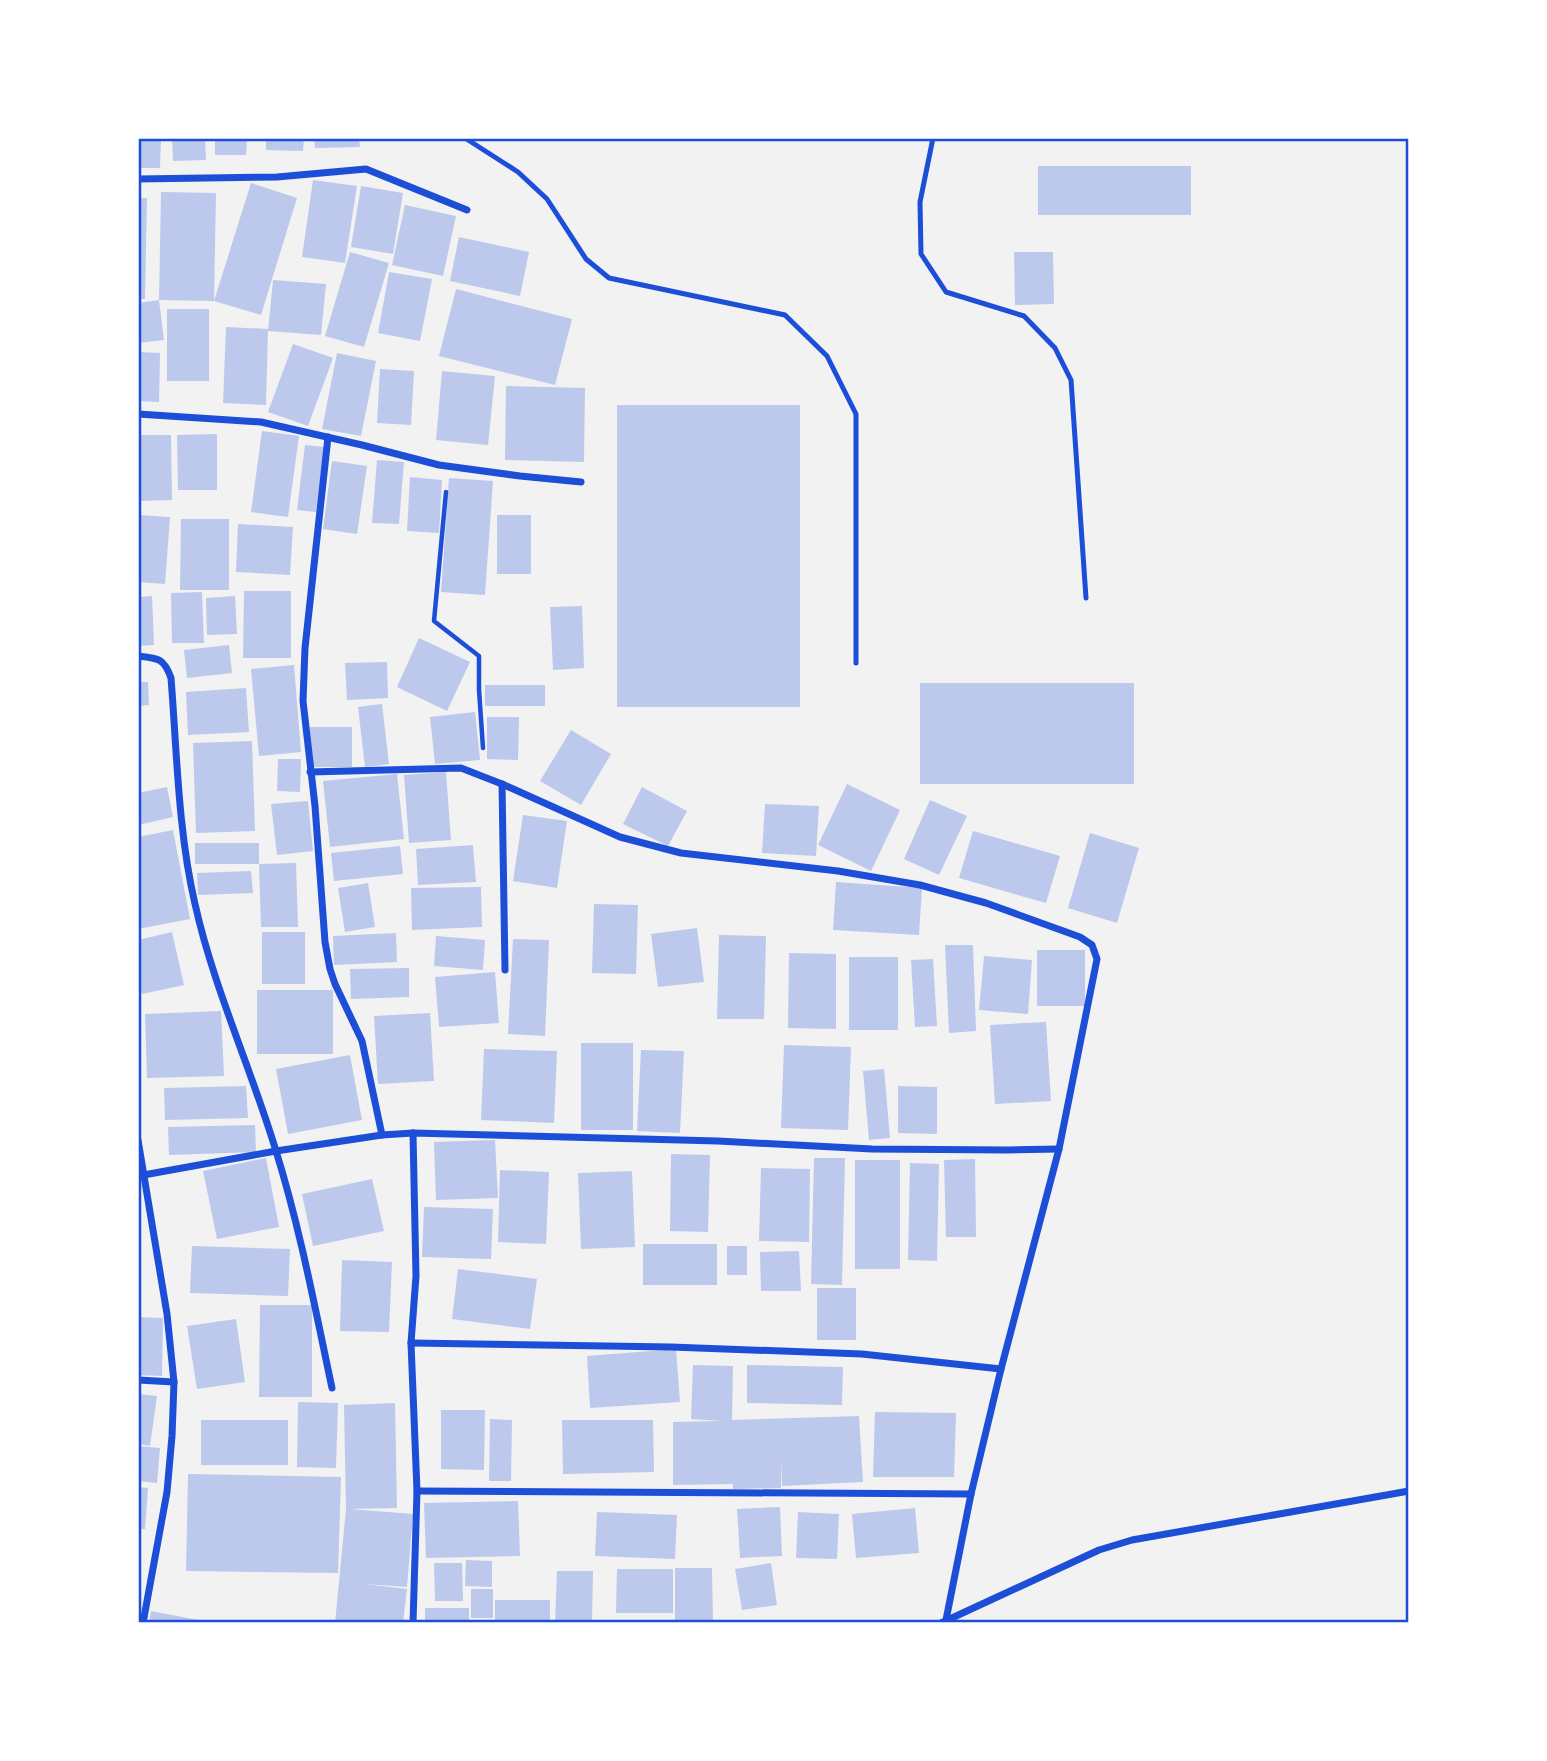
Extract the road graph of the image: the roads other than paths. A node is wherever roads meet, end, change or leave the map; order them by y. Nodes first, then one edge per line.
1 (465, 138) edge
2 (933, 138) edge
3 (138, 179) edge
4 (467, 210) dead end
5 (138, 414) edge
6 (328, 437) junction
7 (581, 482) dead end
8 (1086, 598) dead end
9 (138, 656) edge
10 (856, 663) dead end
11 (310, 772) junction
12 (502, 784) junction
13 (505, 970) dead end
14 (413, 1133) junction
15 (382, 1135) junction
16 (138, 1140) edge
17 (1059, 1149) junction
18 (276, 1151) junction
19 (142, 1176) edge
20 (411, 1343) junction
21 (1001, 1369) junction
22 (138, 1380) edge
23 (174, 1382) junction
24 (332, 1388) dead end
25 (417, 1491) junction
26 (1409, 1491) edge
27 (971, 1494) junction
28 (138, 1601) edge
29 (148, 1603) junction
30 (944, 1621) edge
31 (142, 1623) edge
32 (413, 1623) edge

1 - 10 lane
2 - 8 lane
3 - 4 street
5 - 6 street
6 - 7 street
6 - 11 street
9 - 18 street
11 - 12 street
11 - 15 street
12 - 13 street
12 - 17 street
14 - 15 street
14 - 17 street
14 - 20 street
15 - 18 street
16 - 19 street
17 - 21 street
18 - 19 street
18 - 24 street
19 - 23 street
20 - 21 street
20 - 25 street
21 - 27 street
22 - 23 street
23 - 29 street
25 - 27 street
25 - 32 street
26 - 30 street
27 - 30 street
28 - 29 street
29 - 31 street

